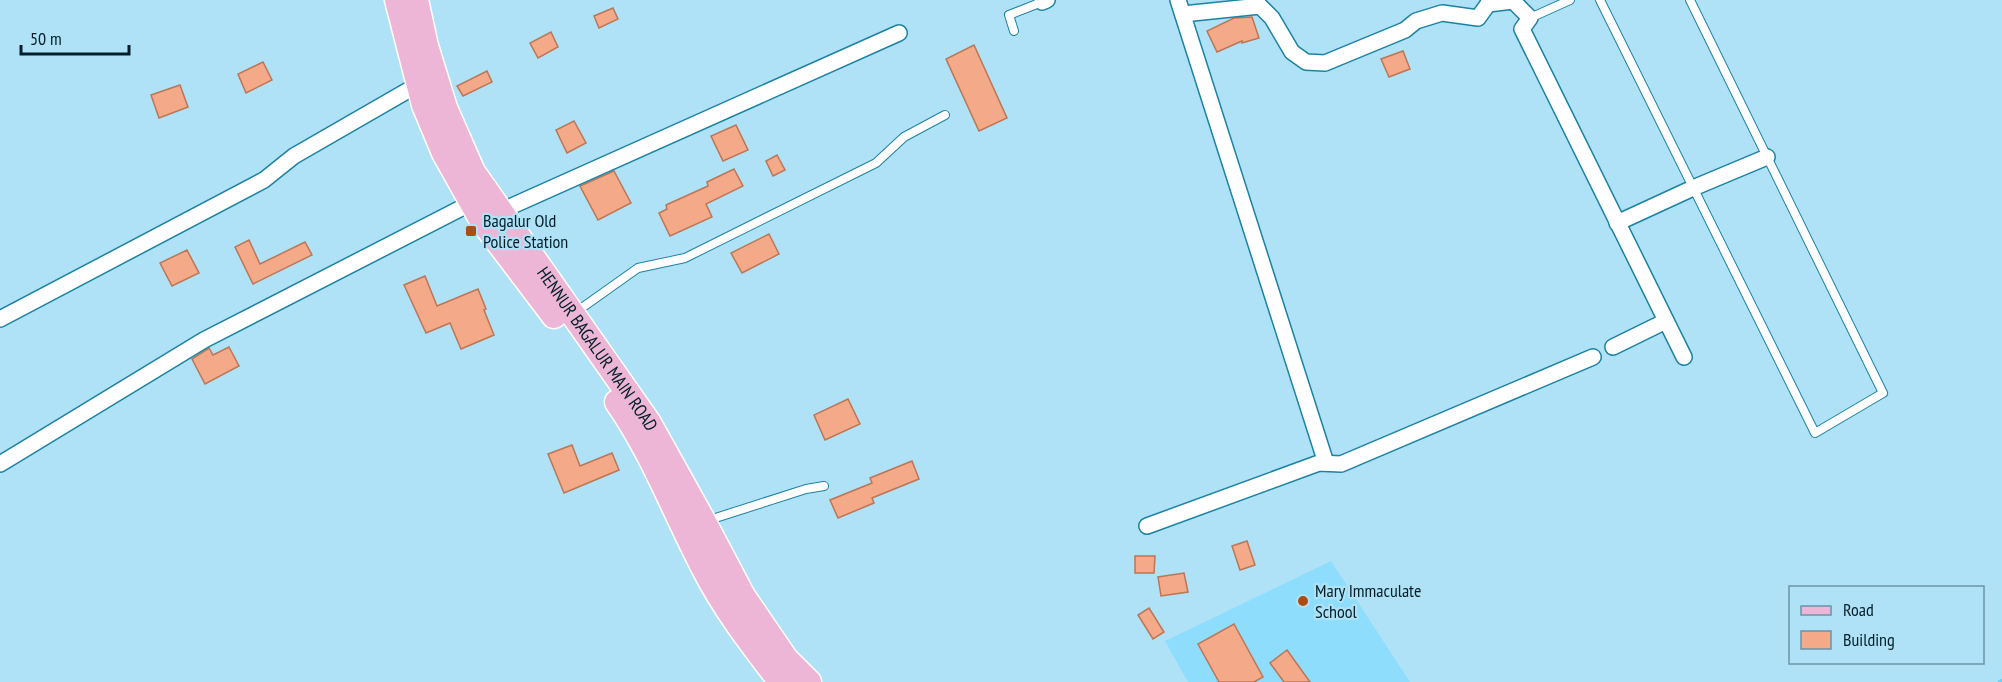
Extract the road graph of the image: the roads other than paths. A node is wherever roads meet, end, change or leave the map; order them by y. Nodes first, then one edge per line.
1 (397, 0) edge
2 (416, 0) edge
3 (1570, 0) edge
4 (1600, 0) edge
5 (1690, 0) edge
6 (1045, 1) edge
7 (1489, 2) edge
8 (1180, 7) edge
9 (1530, 18) junction
10 (1014, 31) dead end
11 (899, 33) dead end
12 (418, 84) junction
13 (945, 115) dead end
14 (1767, 157) junction
15 (1693, 188) junction
16 (485, 207) junction
17 (1617, 223) junction
18 (573, 315) junction
19 (0, 319) edge
20 (1666, 321) junction
21 (1613, 347) dead end
22 (1593, 357) dead end
23 (1684, 357) dead end
24 (1326, 463) junction
25 (0, 464) edge
26 (824, 486) dead end
27 (704, 522) junction
28 (1147, 526) dead end
29 (781, 682) edge
30 (809, 682) edge

1 - 12 main road, HENNUR BAGALUR MAIN ROAD
2 - 16 main road, HENNUR BAGALUR MAIN ROAD
3 - 9 lane
4 - 15 lane
5 - 14 lane
6 - 10 lane
7 - 8 street
7 - 9 street
8 - 24 street
9 - 17 street
11 - 16 street
12 - 16 main road, HENNUR BAGALUR MAIN ROAD
12 - 19 street
13 - 18 lane
14 - 15 street
14 - 15 lane
15 - 17 street
16 - 18 main road, HENNUR BAGALUR MAIN ROAD
16 - 25 street
16 - 29 main road, HENNUR BAGALUR MAIN ROAD
17 - 20 street
18 - 27 main road, HENNUR BAGALUR MAIN ROAD
20 - 21 street
20 - 23 street
22 - 24 street
24 - 28 street
26 - 27 lane
27 - 30 main road, HENNUR BAGALUR MAIN ROAD

